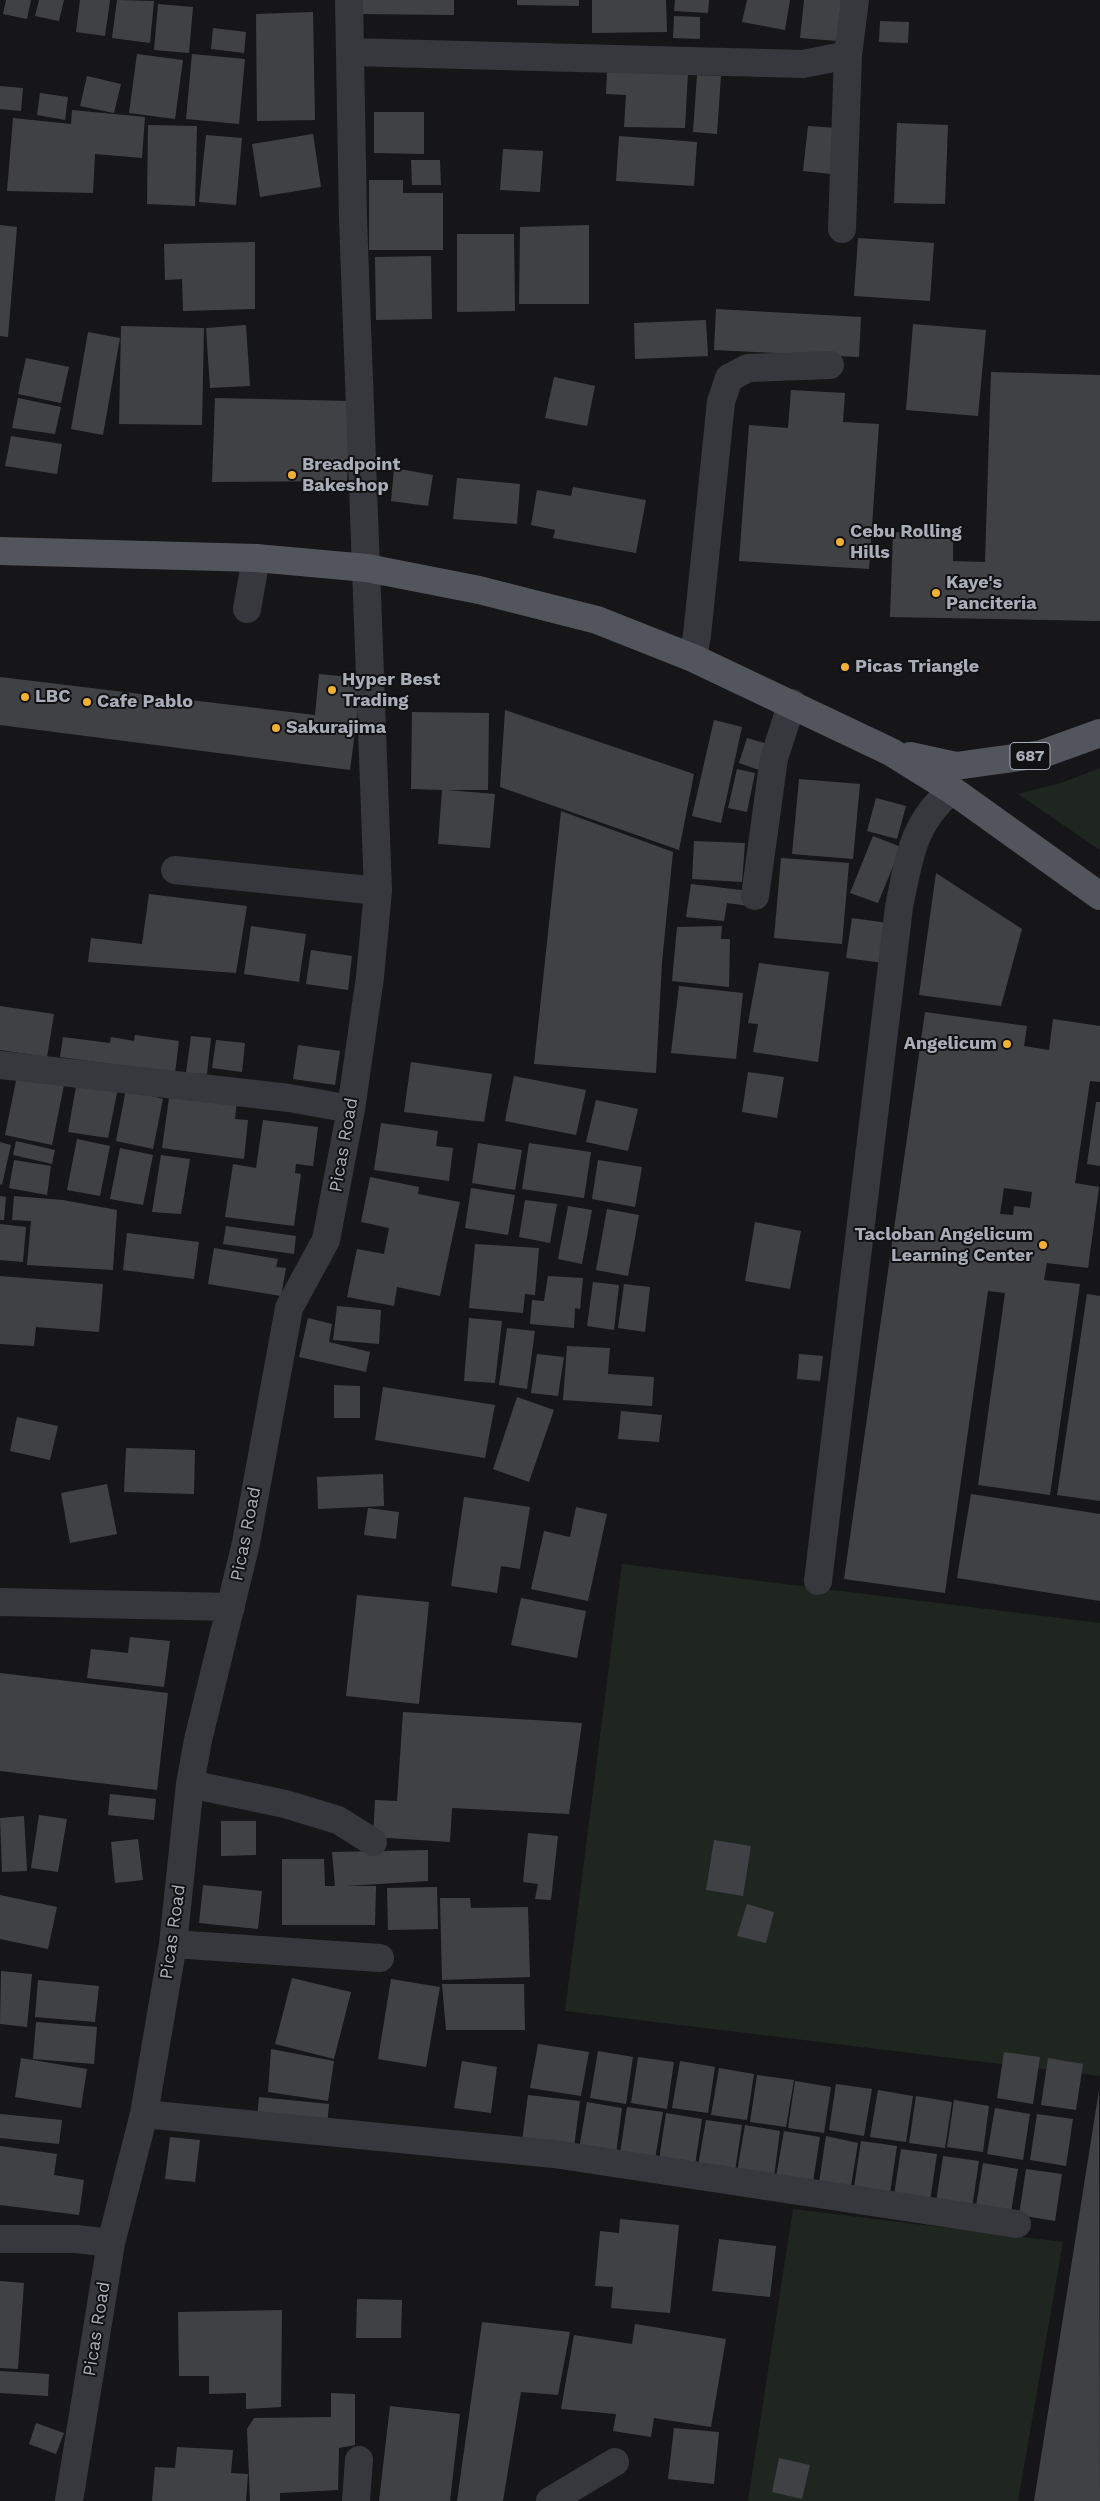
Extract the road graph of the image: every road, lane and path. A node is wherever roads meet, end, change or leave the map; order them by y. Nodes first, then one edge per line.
1 (349, 0) edge
2 (856, 0) edge
3 (350, 52) junction
4 (848, 55) junction
5 (842, 229) dead end
6 (830, 365) dead end
7 (0, 551) edge
8 (256, 558) junction
9 (367, 568) junction
10 (247, 609) dead end
11 (693, 658) junction
12 (792, 704) junction
13 (1100, 733) edge
14 (892, 752) junction
15 (952, 790) junction
16 (175, 870) dead end
17 (378, 892) junction
18 (755, 896) dead end
19 (1100, 896) edge
20 (0, 1065) edge
21 (351, 1109) junction
22 (818, 1581) dead end
23 (0, 1602) edge
24 (231, 1607) junction
25 (190, 1784) junction
26 (373, 1842) dead end
27 (173, 1944) junction
28 (380, 1958) dead end
29 (144, 2114) junction
30 (1017, 2224) dead end
31 (0, 2239) edge
32 (111, 2243) junction
33 (359, 2460) dead end
34 (615, 2462) dead end
35 (69, 2501) edge
36 (356, 2501) edge
37 (550, 2501) edge

1 - 3 street, Picas Road
2 - 4 street
3 - 4 street
3 - 9 street, Picas Road
4 - 5 street
6 - 11 street
7 - 8 main road, 687
8 - 9 main road, 687
8 - 10 street
9 - 11 main road, 687
9 - 17 street, Picas Road
11 - 12 main road, 687
12 - 14 main road, 687
12 - 18 street
13 - 14 main road, 687
14 - 15 main road, 687
15 - 19 main road, 687
15 - 22 street
16 - 17 street
17 - 21 street, Picas Road
20 - 21 street
21 - 24 street, Picas Road
23 - 24 street
24 - 25 street, Picas Road
25 - 26 street
25 - 27 street, Picas Road
27 - 28 street
27 - 29 street, Picas Road
29 - 30 street
29 - 32 street, Picas Road
31 - 32 street
32 - 35 street, Picas Road
33 - 36 street
34 - 37 street

